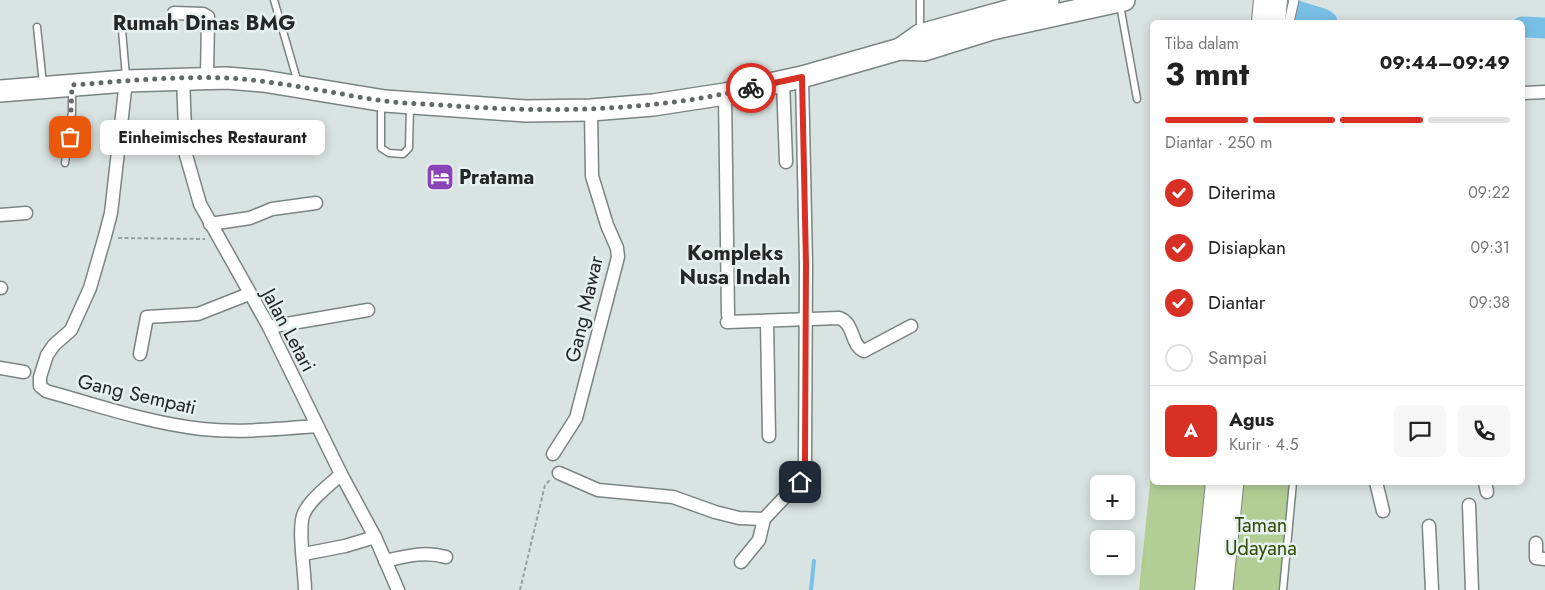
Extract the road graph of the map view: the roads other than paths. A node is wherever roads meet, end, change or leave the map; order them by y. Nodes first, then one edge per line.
1 (274, 0) edge
2 (920, 0) edge
3 (1048, 0) edge
4 (1121, 0) edge
5 (1263, 0) edge
6 (1278, 0) edge
7 (1294, 0) edge
8 (174, 13) dead end
9 (121, 18) dead end
10 (1261, 20) edge
11 (1276, 20) edge
12 (1289, 20) edge
13 (37, 27) dead end
14 (922, 43) junction
15 (207, 78) junction
16 (793, 79) junction
17 (44, 87) junction
18 (299, 87) junction
19 (0, 91) edge
20 (183, 92) junction
21 (1545, 92) edge
22 (1525, 93) edge
23 (72, 94) junction
24 (125, 95) junction
25 (381, 100) junction
26 (1137, 100) dead end
27 (725, 101) junction
28 (410, 103) junction
29 (591, 110) junction
30 (786, 162) dead end
31 (66, 163) dead end
32 (316, 202) dead end
33 (26, 213) dead end
34 (0, 215) edge
35 (210, 224) junction
36 (249, 294) junction
37 (368, 310) dead end
38 (767, 321) junction
39 (805, 321) junction
40 (911, 326) dead end
41 (269, 328) junction
42 (140, 354) dead end
43 (0, 368) edge
44 (24, 372) dead end
45 (317, 426) junction
46 (769, 436) dead end
47 (553, 454) dead end
48 (559, 473) road end
49 (341, 474) junction
50 (1215, 485) edge
51 (1229, 485) edge
52 (1239, 485) edge
53 (1293, 485) edge
54 (1377, 485) edge
55 (1469, 505) dead end
56 (1383, 511) dead end
57 (764, 519) junction
58 (1430, 526) dead end
59 (375, 537) junction
60 (1536, 543) dead end
61 (304, 554) junction
62 (446, 557) dead end
63 (1545, 559) edge
64 (385, 561) junction
65 (741, 562) dead end
66 (305, 590) edge
67 (398, 590) edge
68 (1204, 590) edge
69 (1218, 590) edge
70 (1228, 590) edge
71 (1283, 590) edge
72 (1432, 590) edge
73 (1472, 590) edge

1 - 18 lane
2 - 14 lane
3 - 14 highway
4 - 14 highway
4 - 26 lane
5 - 10 main road
6 - 11 main road
7 - 12 street
8 - 15 street
9 - 24 lane
13 - 17 lane
14 - 16 highway
15 - 18 highway
15 - 20 highway
16 - 27 highway
16 - 30 street
16 - 39 street
17 - 19 highway
17 - 23 highway
18 - 25 highway
20 - 24 highway
20 - 35 street, Jalan Letari
21 - 22 street
23 - 24 highway
23 - 31 lane
24 - 45 street, Gang Sempati
25 - 28 highway
25 - 28 lane
27 - 29 highway
27 - 38 street
28 - 29 highway
29 - 47 street, Gang Mawar
32 - 35 street
33 - 34 street
35 - 36 street, Jalan Letari
36 - 41 street, Jalan Letari
36 - 42 street
37 - 41 street
38 - 39 street
38 - 46 street
39 - 40 street
39 - 57 street
41 - 45 street, Jalan Letari
43 - 44 street
45 - 49 street, Jalan Letari
48 - 57 street
49 - 59 street, Jalan Letari
49 - 61 street
50 - 68 main road
51 - 69 main road
52 - 70 street
53 - 71 lane
54 - 56 street
55 - 73 street
57 - 65 street
58 - 72 street
59 - 61 street
59 - 64 street, Jalan Letari
60 - 63 street
61 - 66 street
62 - 64 street
64 - 67 street, Jalan Letari

